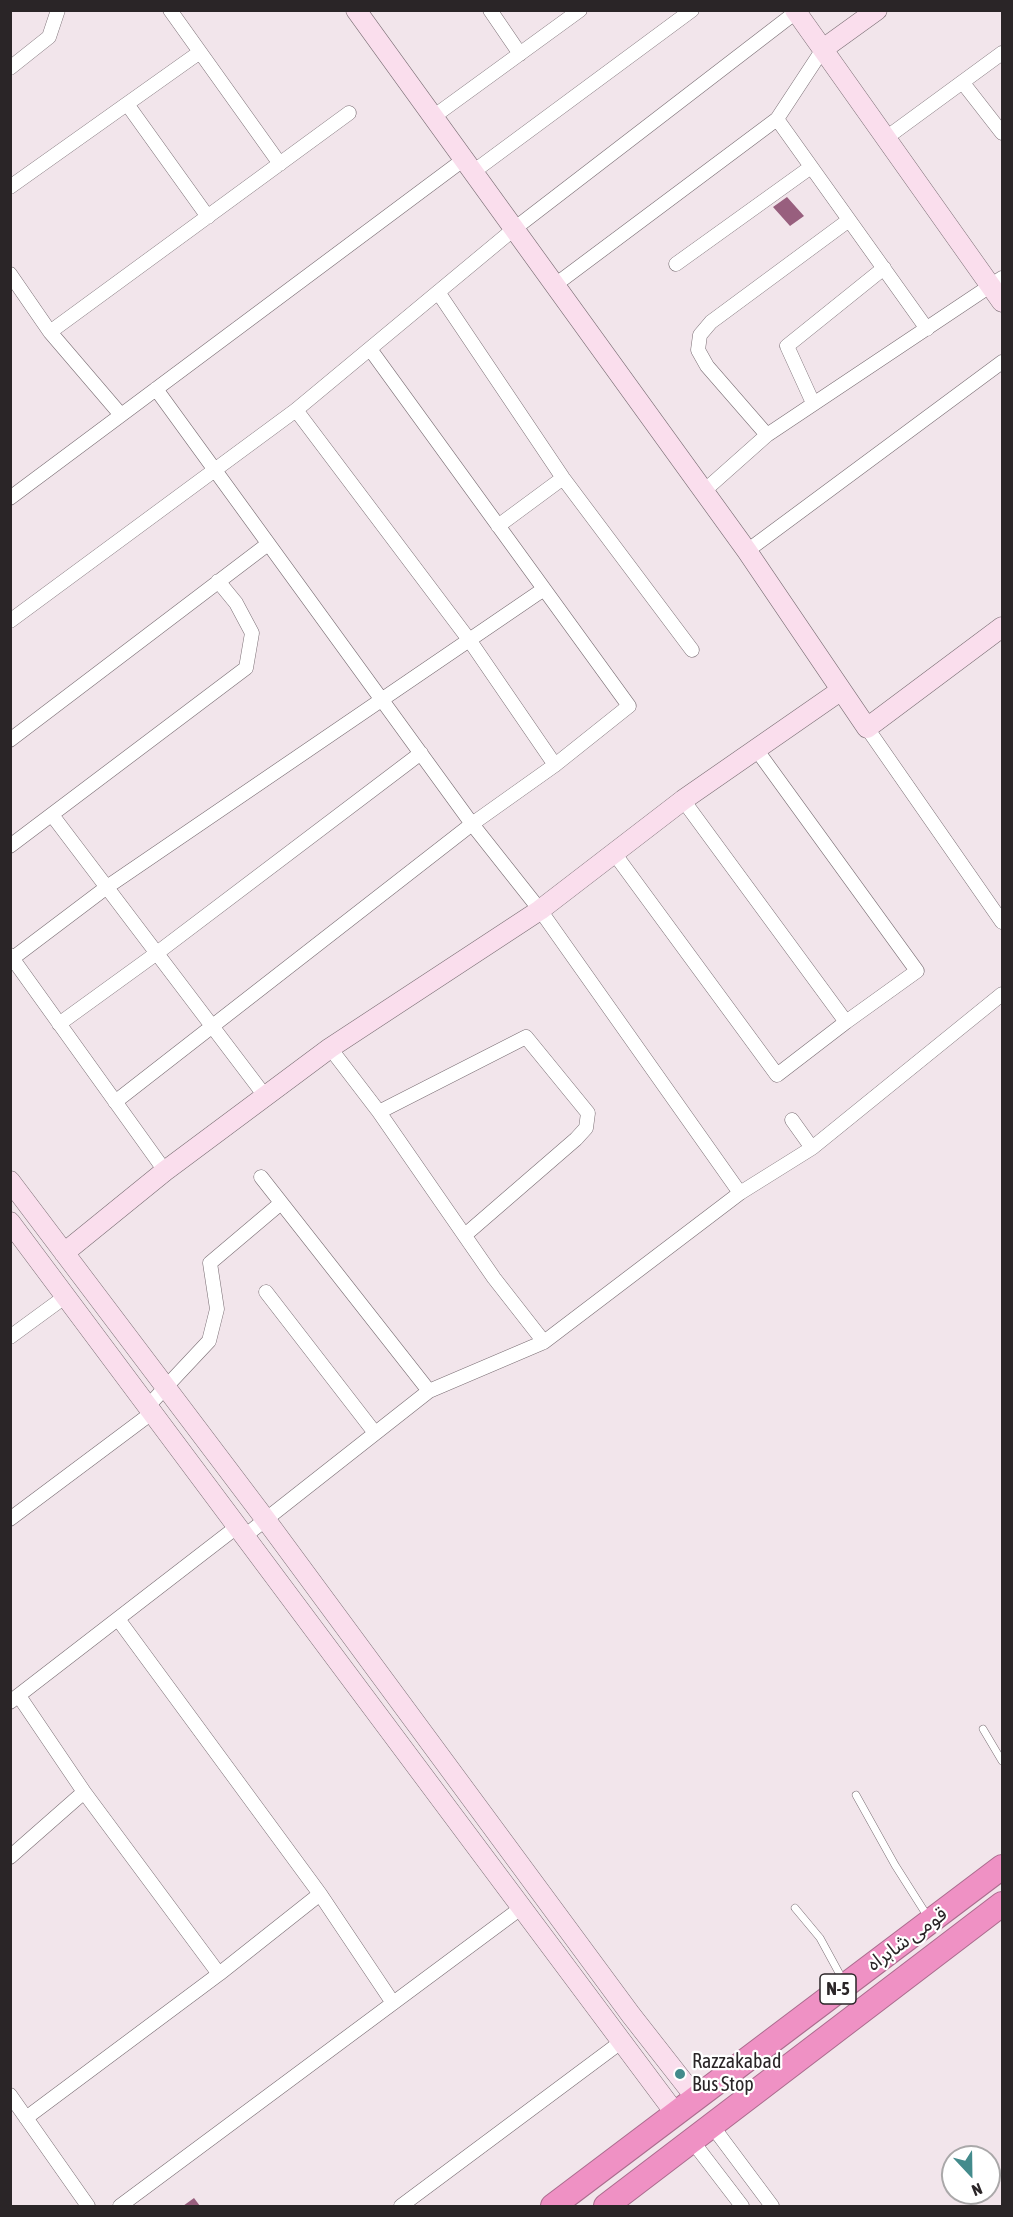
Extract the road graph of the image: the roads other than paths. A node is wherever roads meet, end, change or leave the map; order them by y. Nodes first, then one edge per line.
1 (58, 10) edge
2 (170, 10) edge
3 (356, 10) edge
4 (490, 10) edge
5 (580, 10) edge
6 (692, 10) edge
7 (877, 10) edge
8 (796, 11) edge
9 (824, 49) junction
10 (200, 52) junction
11 (1002, 53) edge
12 (520, 54) junction
13 (10, 68) edge
14 (963, 82) junction
15 (128, 104) junction
16 (349, 113) dead end
17 (433, 117) junction
18 (777, 119) junction
19 (1002, 134) edge
20 (886, 138) junction
21 (280, 164) junction
22 (468, 166) junction
23 (811, 167) junction
24 (10, 187) edge
25 (208, 217) junction
26 (849, 219) junction
27 (514, 229) junction
28 (676, 264) dead end
29 (884, 268) junction
30 (10, 274) edge
31 (997, 282) edge
32 (555, 285) junction
33 (438, 292) junction
34 (1002, 302) edge
35 (927, 329) junction
36 (50, 332) junction
37 (370, 349) junction
38 (1002, 362) edge
39 (156, 389) junction
40 (813, 403) junction
41 (296, 410) junction
42 (121, 415) junction
43 (767, 435) junction
44 (214, 469) junction
45 (563, 478) junction
46 (704, 491) junction
47 (10, 498) edge
48 (498, 526) junction
49 (268, 544) junction
50 (747, 551) junction
51 (218, 581) junction
52 (544, 589) junction
53 (10, 621) edge
54 (1002, 627) edge
55 (470, 641) junction
56 (692, 650) dead end
57 (840, 691) junction
58 (381, 700) junction
59 (867, 728) junction
60 (10, 740) edge
61 (756, 749) junction
62 (421, 753) junction
63 (555, 765) junction
64 (683, 800) junction
65 (52, 815) junction
66 (472, 824) junction
67 (10, 846) edge
68 (614, 853) junction
69 (107, 888) junction
70 (540, 910) junction
71 (1002, 922) edge
72 (157, 953) junction
73 (11, 957) edge
74 (1002, 994) edge
75 (846, 1022) junction
76 (59, 1024) junction
77 (211, 1026) junction
78 (330, 1048) junction
79 (265, 1096) junction
80 (115, 1102) junction
81 (379, 1112) junction
82 (792, 1120) dead end
83 (812, 1148) junction
84 (165, 1171) junction
85 (261, 1177) dead end
86 (10, 1181) edge
87 (740, 1193) junction
88 (281, 1203) junction
89 (10, 1222) edge
90 (465, 1235) junction
91 (64, 1253) junction
92 (266, 1292) dead end
93 (66, 1296) junction
94 (10, 1337) edge
95 (544, 1342) junction
96 (167, 1388) junction
97 (429, 1391) junction
98 (151, 1409) junction
99 (375, 1433) junction
100 (10, 1519) edge
101 (266, 1520) junction
102 (242, 1531) junction
103 (320, 1594) junction
104 (300, 1610) junction
105 (118, 1619) junction
106 (15, 1699) edge
107 (983, 1730) dead end
108 (1002, 1761) edge
109 (84, 1792) junction
110 (856, 1795) dead end
111 (10, 1857) edge
112 (1002, 1867) edge
113 (321, 1894) junction
114 (1002, 1904) edge
115 (520, 1908) junction
116 (795, 1908) dead end
117 (931, 1921) junction
118 (219, 1974) junction
119 (846, 1984) junction
120 (393, 2003) junction
121 (621, 2042) junction
122 (10, 2095) edge
123 (696, 2098) junction
124 (675, 2113) junction
125 (26, 2118) junction
126 (713, 2127) junction
127 (693, 2142) junction
128 (88, 2206) edge
129 (120, 2206) edge
130 (401, 2206) edge
131 (554, 2206) edge
132 (606, 2206) edge
133 (742, 2206) edge
134 (772, 2206) edge

1 - 13 street
2 - 10 street
3 - 17 street
4 - 12 street
5 - 12 street
6 - 22 street
7 - 9 street
8 - 9 street
8 - 27 street
9 - 18 street
9 - 20 street
10 - 15 street
10 - 21 street
11 - 14 street
12 - 17 street
14 - 19 street
14 - 20 street
15 - 24 street
15 - 25 street
16 - 21 street
17 - 22 street
18 - 23 street
18 - 32 street
20 - 31 street
21 - 25 street
22 - 27 street
22 - 39 street
23 - 26 street
23 - 28 street
25 - 36 street
26 - 29 street
26 - 43 street
27 - 32 street
27 - 33 street
29 - 35 street
29 - 40 street
30 - 36 street
31 - 34 street
31 - 35 street
32 - 46 street
33 - 37 street
33 - 45 street
35 - 40 street
36 - 42 street
37 - 41 street
37 - 48 street
38 - 50 street
39 - 42 street
39 - 44 street
40 - 43 street
41 - 44 street
41 - 55 street
42 - 47 street
43 - 46 street
44 - 49 street
44 - 53 street
45 - 48 street
45 - 56 street
46 - 50 street
48 - 52 street
49 - 51 street
49 - 58 street
50 - 57 street
51 - 60 street
51 - 65 street
52 - 55 street
52 - 63 street
54 - 59 street
55 - 58 street
55 - 63 street
57 - 59 street
57 - 61 street
58 - 62 street
58 - 69 street
59 - 71 street
61 - 64 street
61 - 75 street
62 - 66 street
62 - 72 street
63 - 66 street
64 - 68 street
64 - 75 street
65 - 67 street
65 - 69 street
66 - 70 street
66 - 77 street
68 - 70 street
68 - 75 street
69 - 72 street
69 - 73 street
70 - 78 street
70 - 87 street
72 - 76 street
72 - 77 street
73 - 76 street
74 - 83 street
76 - 80 street
77 - 79 street
77 - 80 street
78 - 79 street
78 - 81 street
79 - 84 street
80 - 84 street
81 - 90 street
81 - 90 street
82 - 83 street
83 - 87 street
84 - 91 street
85 - 88 street
86 - 91 street
87 - 95 street
88 - 96 street
88 - 97 street
89 - 93 street
90 - 95 street
91 - 96 street
92 - 99 street
93 - 94 street
93 - 98 street
95 - 97 street
96 - 98 street
96 - 101 street
97 - 99 street
98 - 100 street
98 - 102 street
99 - 101 street
101 - 102 street
101 - 103 street
102 - 104 street
102 - 105 street
103 - 104 street
103 - 123 street
104 - 115 street
105 - 106 street
105 - 113 street
106 - 109 street
107 - 108 lane
109 - 111 street
109 - 118 street
110 - 117 lane
112 - 117 highway, قومی شاہراہ / N-5
113 - 118 street
113 - 120 street
114 - 126 highway, قومی شاہراہ / N-5
115 - 120 street
115 - 121 street
116 - 119 lane
117 - 119 highway, قومی شاہراہ / N-5
118 - 125 street
119 - 123 highway, قومی شاہراہ / N-5
120 - 129 street
121 - 124 street
121 - 130 street
122 - 125 street
123 - 124 highway, قومی شاہراہ / N-5
124 - 131 highway, قومی شاہراہ / N-5
125 - 128 street
126 - 127 highway, قومی شاہراہ / N-5
126 - 134 street
127 - 132 highway, قومی شاہراہ / N-5
127 - 133 street

